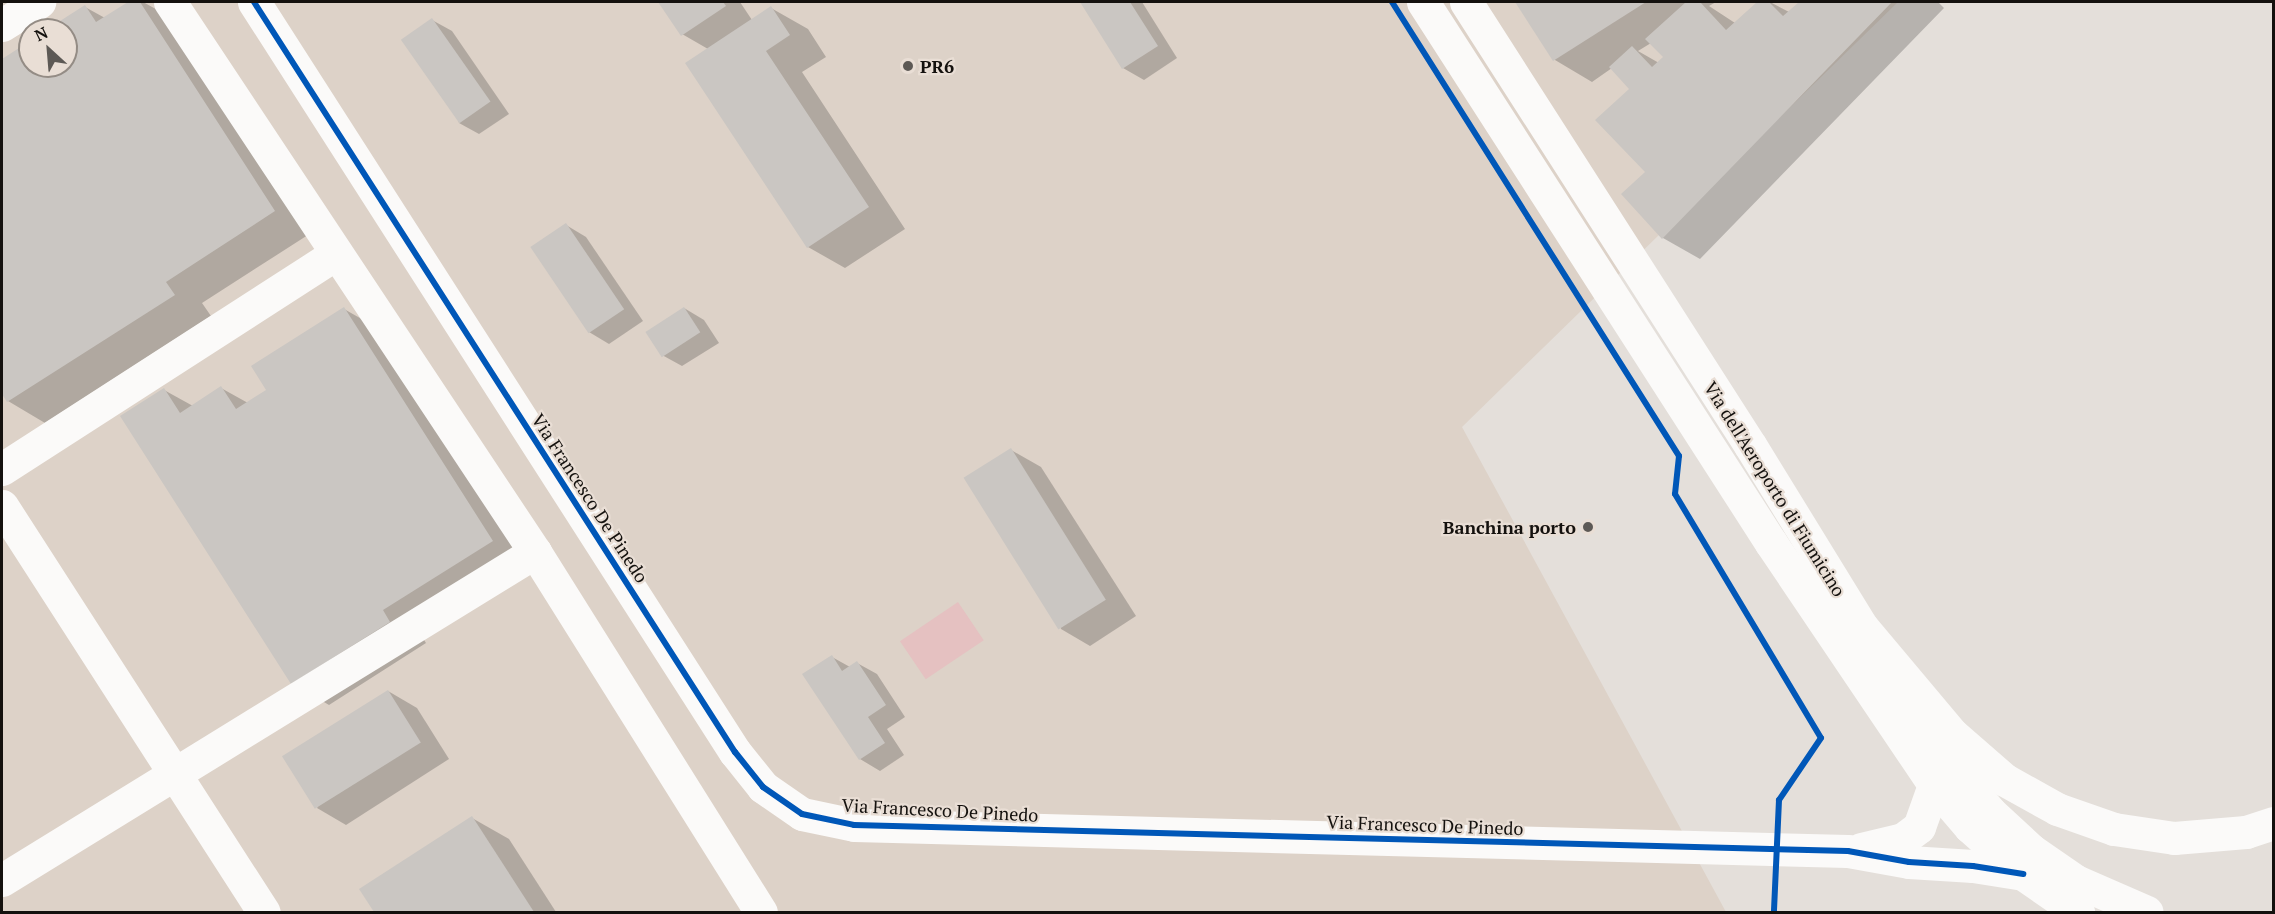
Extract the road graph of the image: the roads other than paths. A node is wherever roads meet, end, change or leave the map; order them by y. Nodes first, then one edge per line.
1 (39, 2) edge
2 (170, 2) edge
3 (254, 2) edge
4 (1423, 2) edge
5 (1466, 2) edge
6 (2, 25) edge
7 (335, 254) junction
8 (2, 469) edge
9 (2, 506) edge
10 (535, 552) junction
11 (1858, 622) junction
12 (176, 775) junction
13 (1934, 785) junction
14 (2274, 823) edge
15 (1848, 851) junction
16 (2023, 874) junction
17 (2, 880) edge
18 (264, 912) edge
19 (761, 912) edge
20 (2078, 912) edge
21 (2147, 912) edge

1 - 6 street
2 - 7 street
3 - 15 street, Via Francesco De Pinedo
4 - 13 street, Via dell'Aeroporto di Fiumicino
5 - 11 street, Via dell'Aeroporto di Fiumicino
7 - 8 street
7 - 10 street
9 - 12 street
10 - 12 street
10 - 19 street
11 - 14 street
11 - 21 street, Via dell'Aeroporto di Fiumicino
12 - 17 street
12 - 18 street
13 - 15 street, Via Francesco De Pinedo
13 - 16 street, Via dell'Aeroporto di Fiumicino
15 - 16 street, Via Francesco De Pinedo
16 - 20 street, Via dell'Aeroporto di Fiumicino

